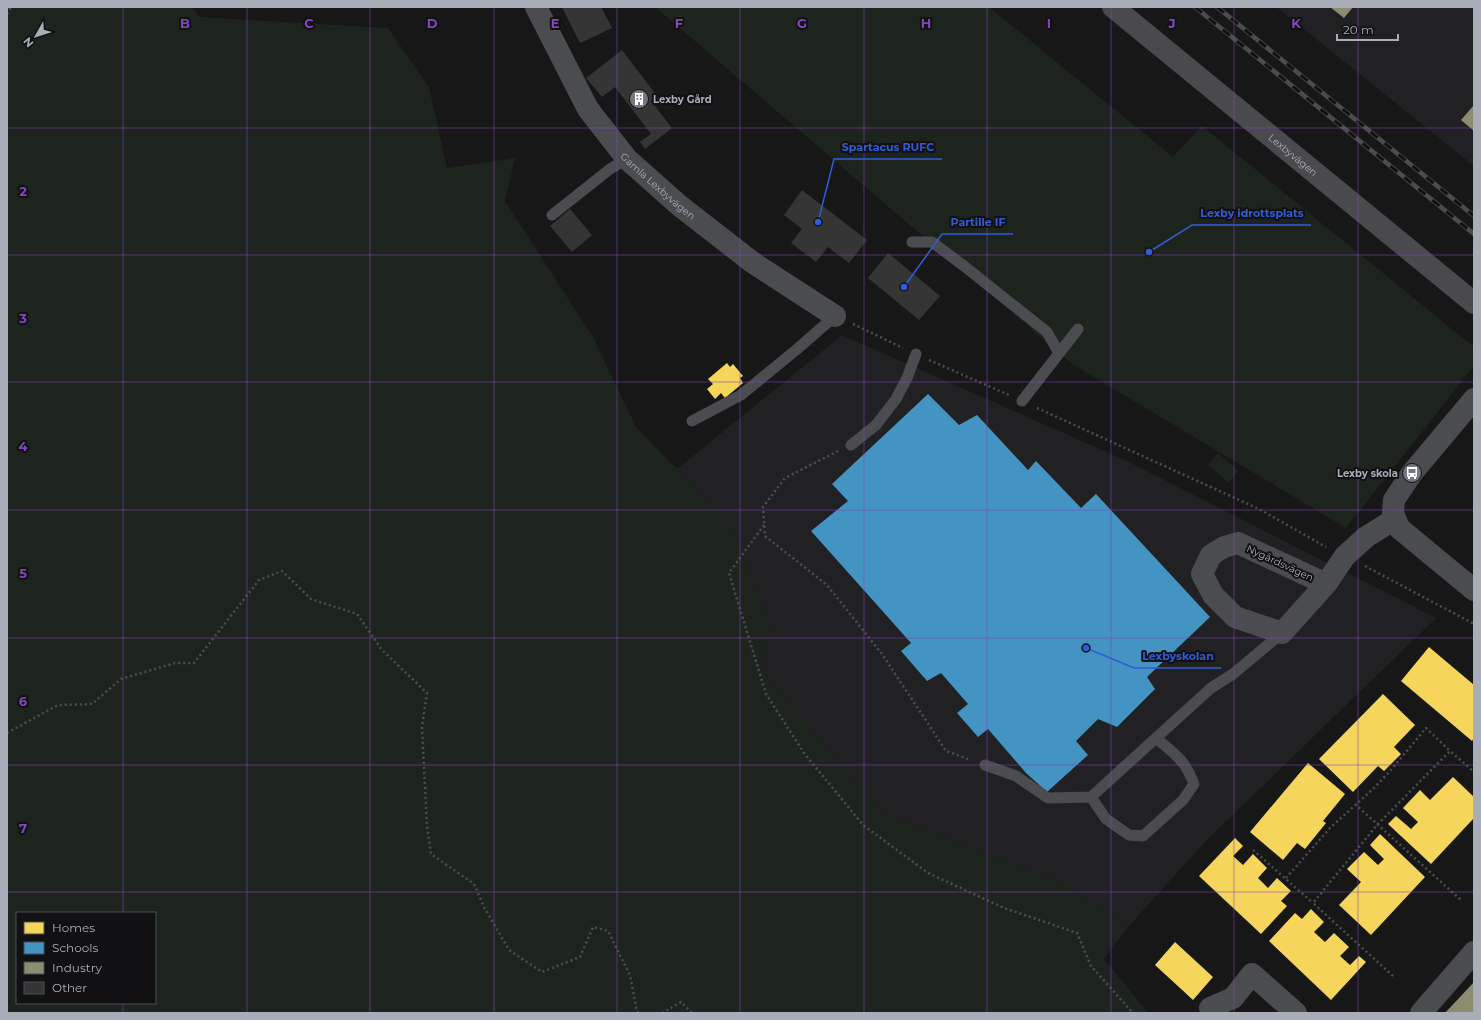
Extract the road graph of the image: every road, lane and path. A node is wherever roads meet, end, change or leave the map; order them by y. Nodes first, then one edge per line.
1 (11, 7) edge
2 (536, 7) edge
3 (1113, 7) edge
4 (7, 14) edge
5 (627, 159) junction
6 (552, 215) dead end
7 (912, 242) dead end
8 (1474, 303) edge
9 (835, 316) junction
10 (1078, 329) dead end
11 (1060, 353) junction
12 (916, 354) junction
13 (1474, 399) edge
14 (1022, 401) junction
15 (692, 421) dead end
16 (851, 445) joint
17 (1395, 518) junction
18 (764, 525) junction
19 (1345, 556) junction
20 (1326, 584) junction
21 (1474, 590) edge
22 (1474, 624) edge
23 (1282, 633) junction
24 (7, 733) edge
25 (1156, 738) junction
26 (1450, 752) junction
27 (985, 765) joint
28 (1474, 772) edge
29 (1091, 797) junction
30 (1355, 804) junction
31 (1377, 825) junction
32 (1253, 850) dead end
33 (1286, 878) junction
34 (1461, 900) dead end
35 (1313, 903) junction
36 (1474, 952) edge
37 (1393, 976) dead end
38 (1210, 1008) dead end
39 (641, 1013) edge
40 (662, 1013) edge
41 (692, 1013) edge
42 (1133, 1013) edge
43 (1296, 1013) edge
44 (1421, 1013) edge

1 - 4 path
2 - 5 street, Gamla Lexbyvägen
3 - 8 street, Lexbyvägen
5 - 6 lane
5 - 9 street, Gamla Lexbyvägen
7 - 11 lane
9 - 12 path
9 - 15 lane
10 - 11 lane
11 - 14 lane
12 - 14 path
12 - 16 lane
13 - 17 street
14 - 19 path
16 - 18 path
17 - 19 street, Nygårdsvägen
17 - 21 street
18 - 27 path
18 - 42 path
19 - 20 street, Nygårdsvägen
19 - 22 path
20 - 23 street, Nygårdsvägen
20 - 23 street, Nygårdsvägen
23 - 25 lane
24 - 39 path
25 - 29 lane
25 - 29 lane
26 - 28 path
26 - 30 path
26 - 31 path
27 - 29 lane
30 - 31 path
30 - 33 path
31 - 34 path
31 - 35 path
32 - 33 path
33 - 35 path
35 - 37 path
36 - 44 street
38 - 43 street
40 - 41 path

